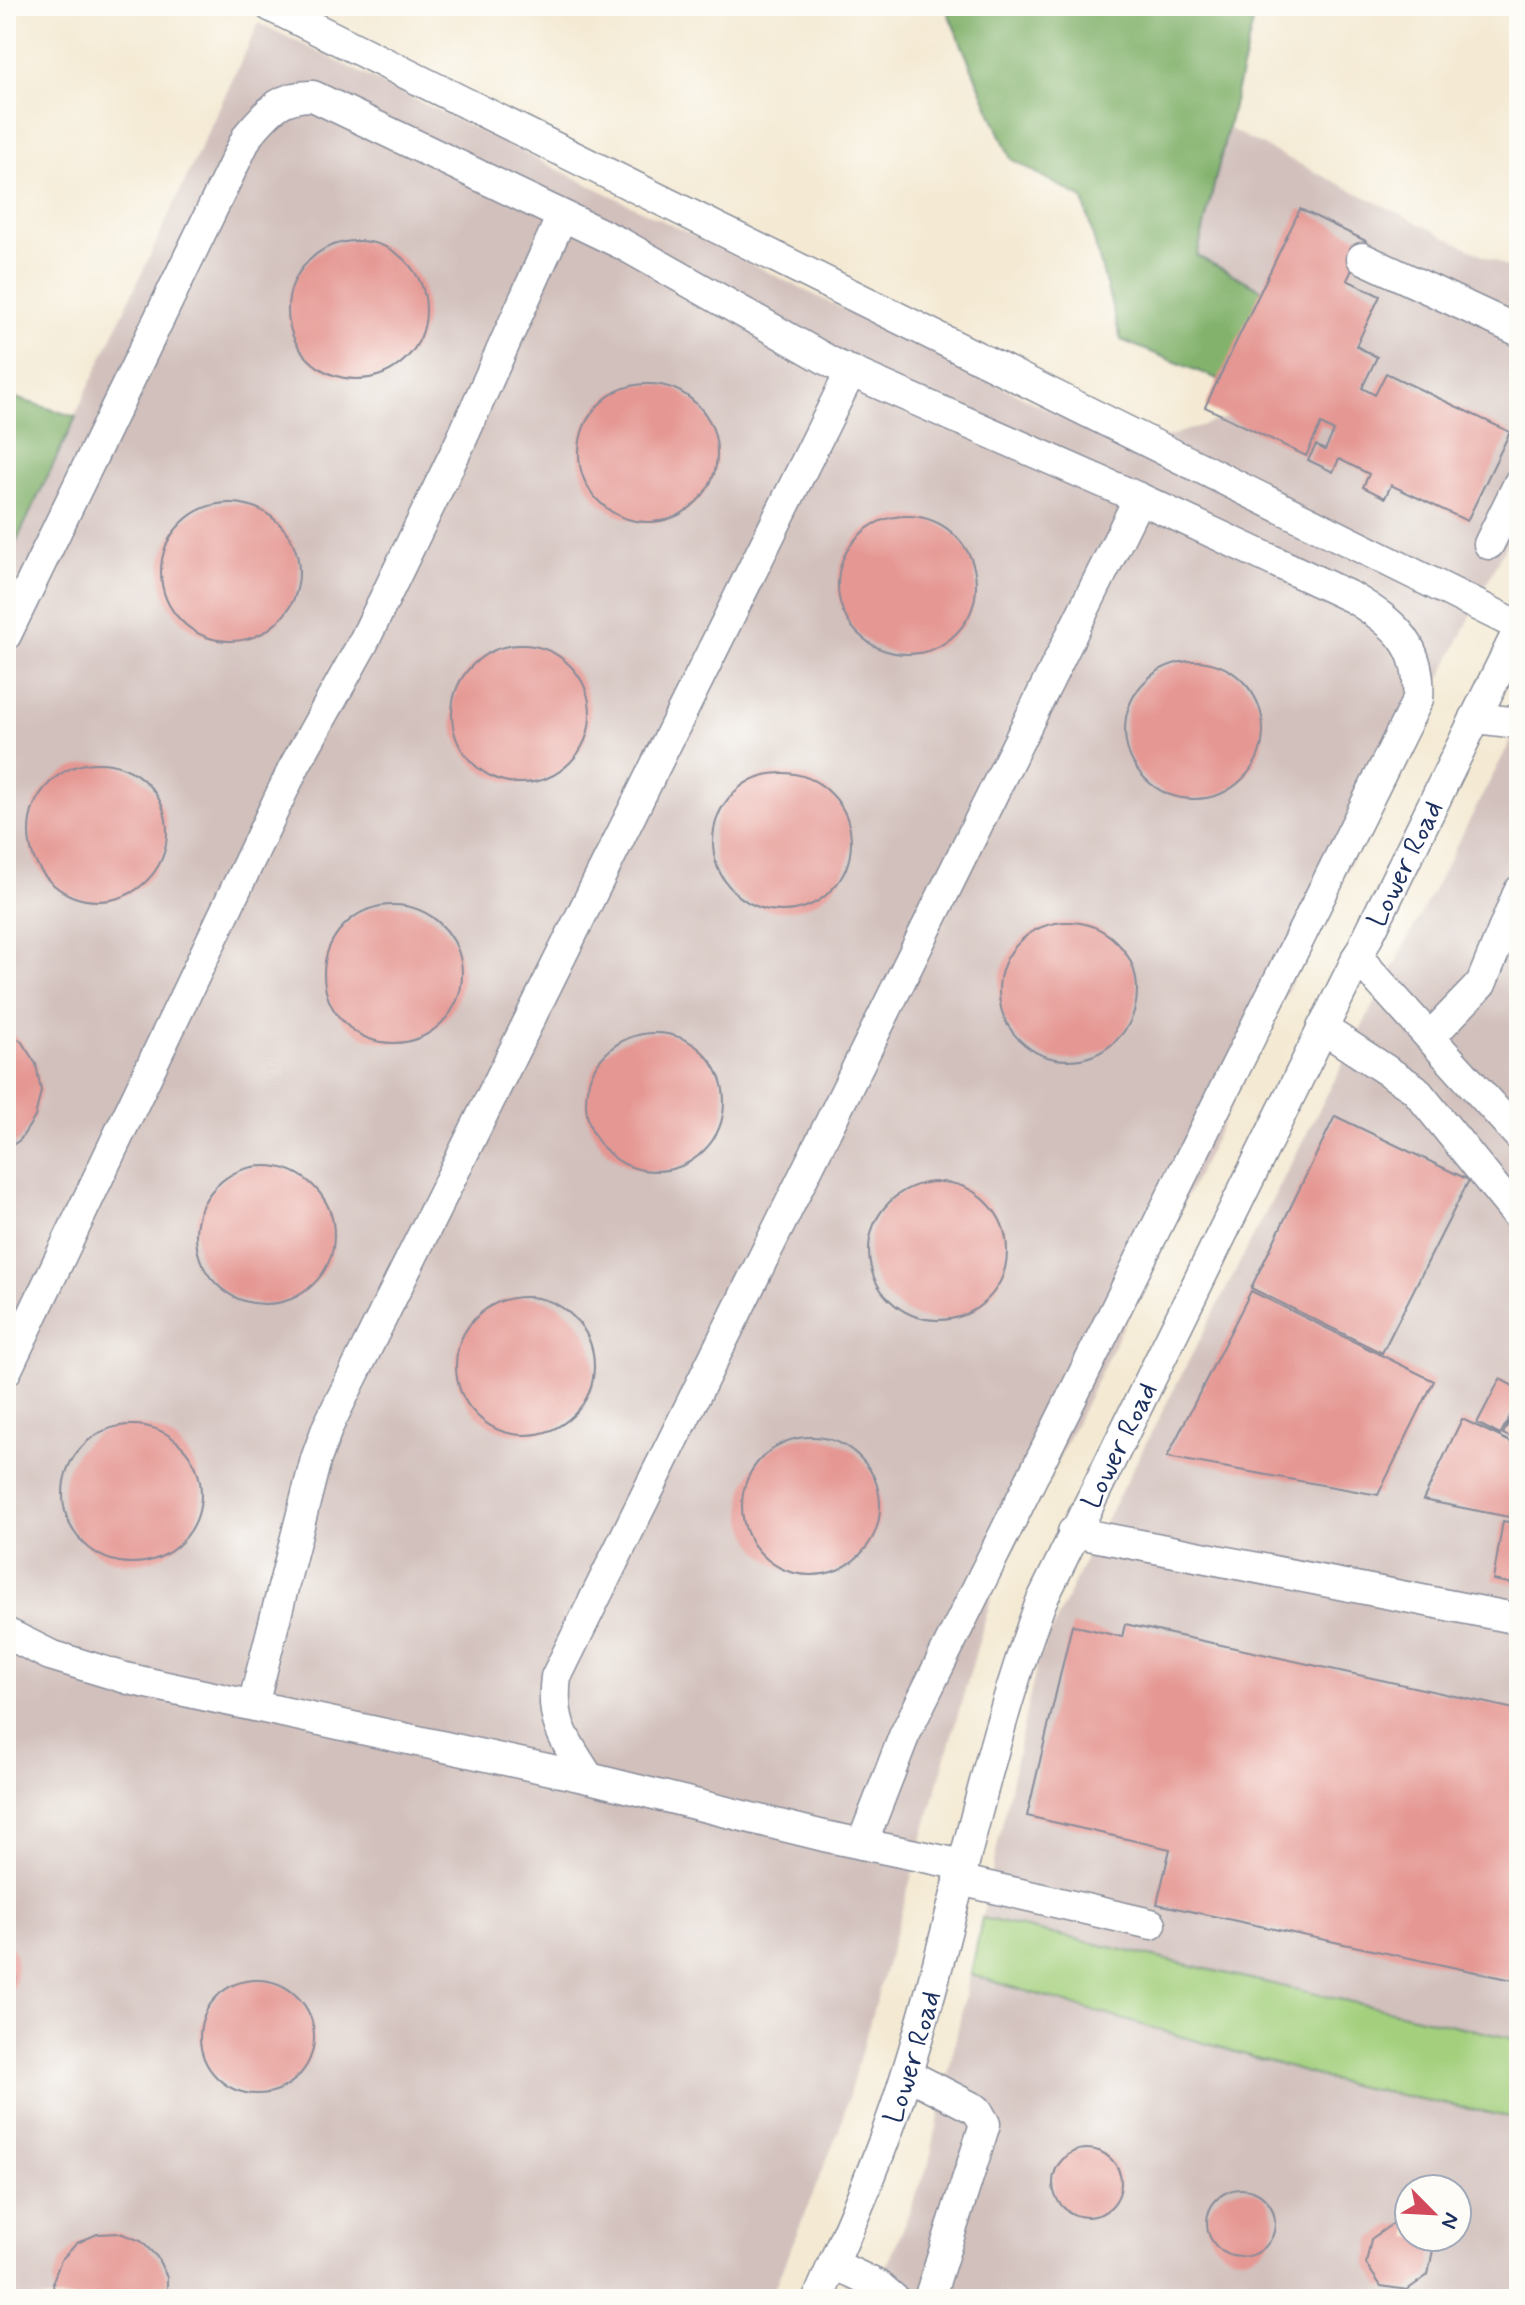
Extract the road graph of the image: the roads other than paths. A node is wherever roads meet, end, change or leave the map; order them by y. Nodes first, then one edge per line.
1 (270, 6) edge
2 (561, 218) junction
3 (1362, 258) dead end
4 (1519, 331) edge
5 (851, 371) junction
6 (1519, 483) edge
7 (1139, 498) junction
8 (1489, 544) dead end
9 (1519, 628) edge
10 (6, 635) edge
11 (1475, 718) junction
12 (1519, 723) edge
13 (1519, 891) edge
14 (1357, 957) junction
15 (1322, 1028) junction
16 (1431, 1036) junction
17 (1519, 1136) edge
18 (1519, 1217) edge
19 (6, 1371) edge
20 (1073, 1532) junction
21 (1519, 1619) edge
22 (6, 1633) edge
23 (253, 1705) junction
24 (589, 1778) junction
25 (862, 1844) junction
26 (961, 1872) junction
27 (1151, 1924) dead end
28 (907, 2074) junction
29 (833, 2264) junction
30 (818, 2299) edge
31 (894, 2299) edge
32 (929, 2299) edge

1 - 9 street
2 - 5 street
2 - 10 street
2 - 19 street
3 - 4 street
5 - 7 street
5 - 23 street
6 - 8 street
7 - 24 street
7 - 25 street
9 - 11 street, Lower Road
11 - 12 street
11 - 14 street, Lower Road
13 - 16 street
14 - 15 street, Lower Road
14 - 16 street
15 - 18 street
15 - 20 street, Lower Road
16 - 17 street
20 - 21 street
20 - 26 street, Lower Road
22 - 23 street
23 - 24 street
24 - 25 street
25 - 26 street
26 - 27 street
26 - 28 street, Lower Road
28 - 29 street, Lower Road
28 - 32 street
29 - 30 street, Lower Road
29 - 31 street

